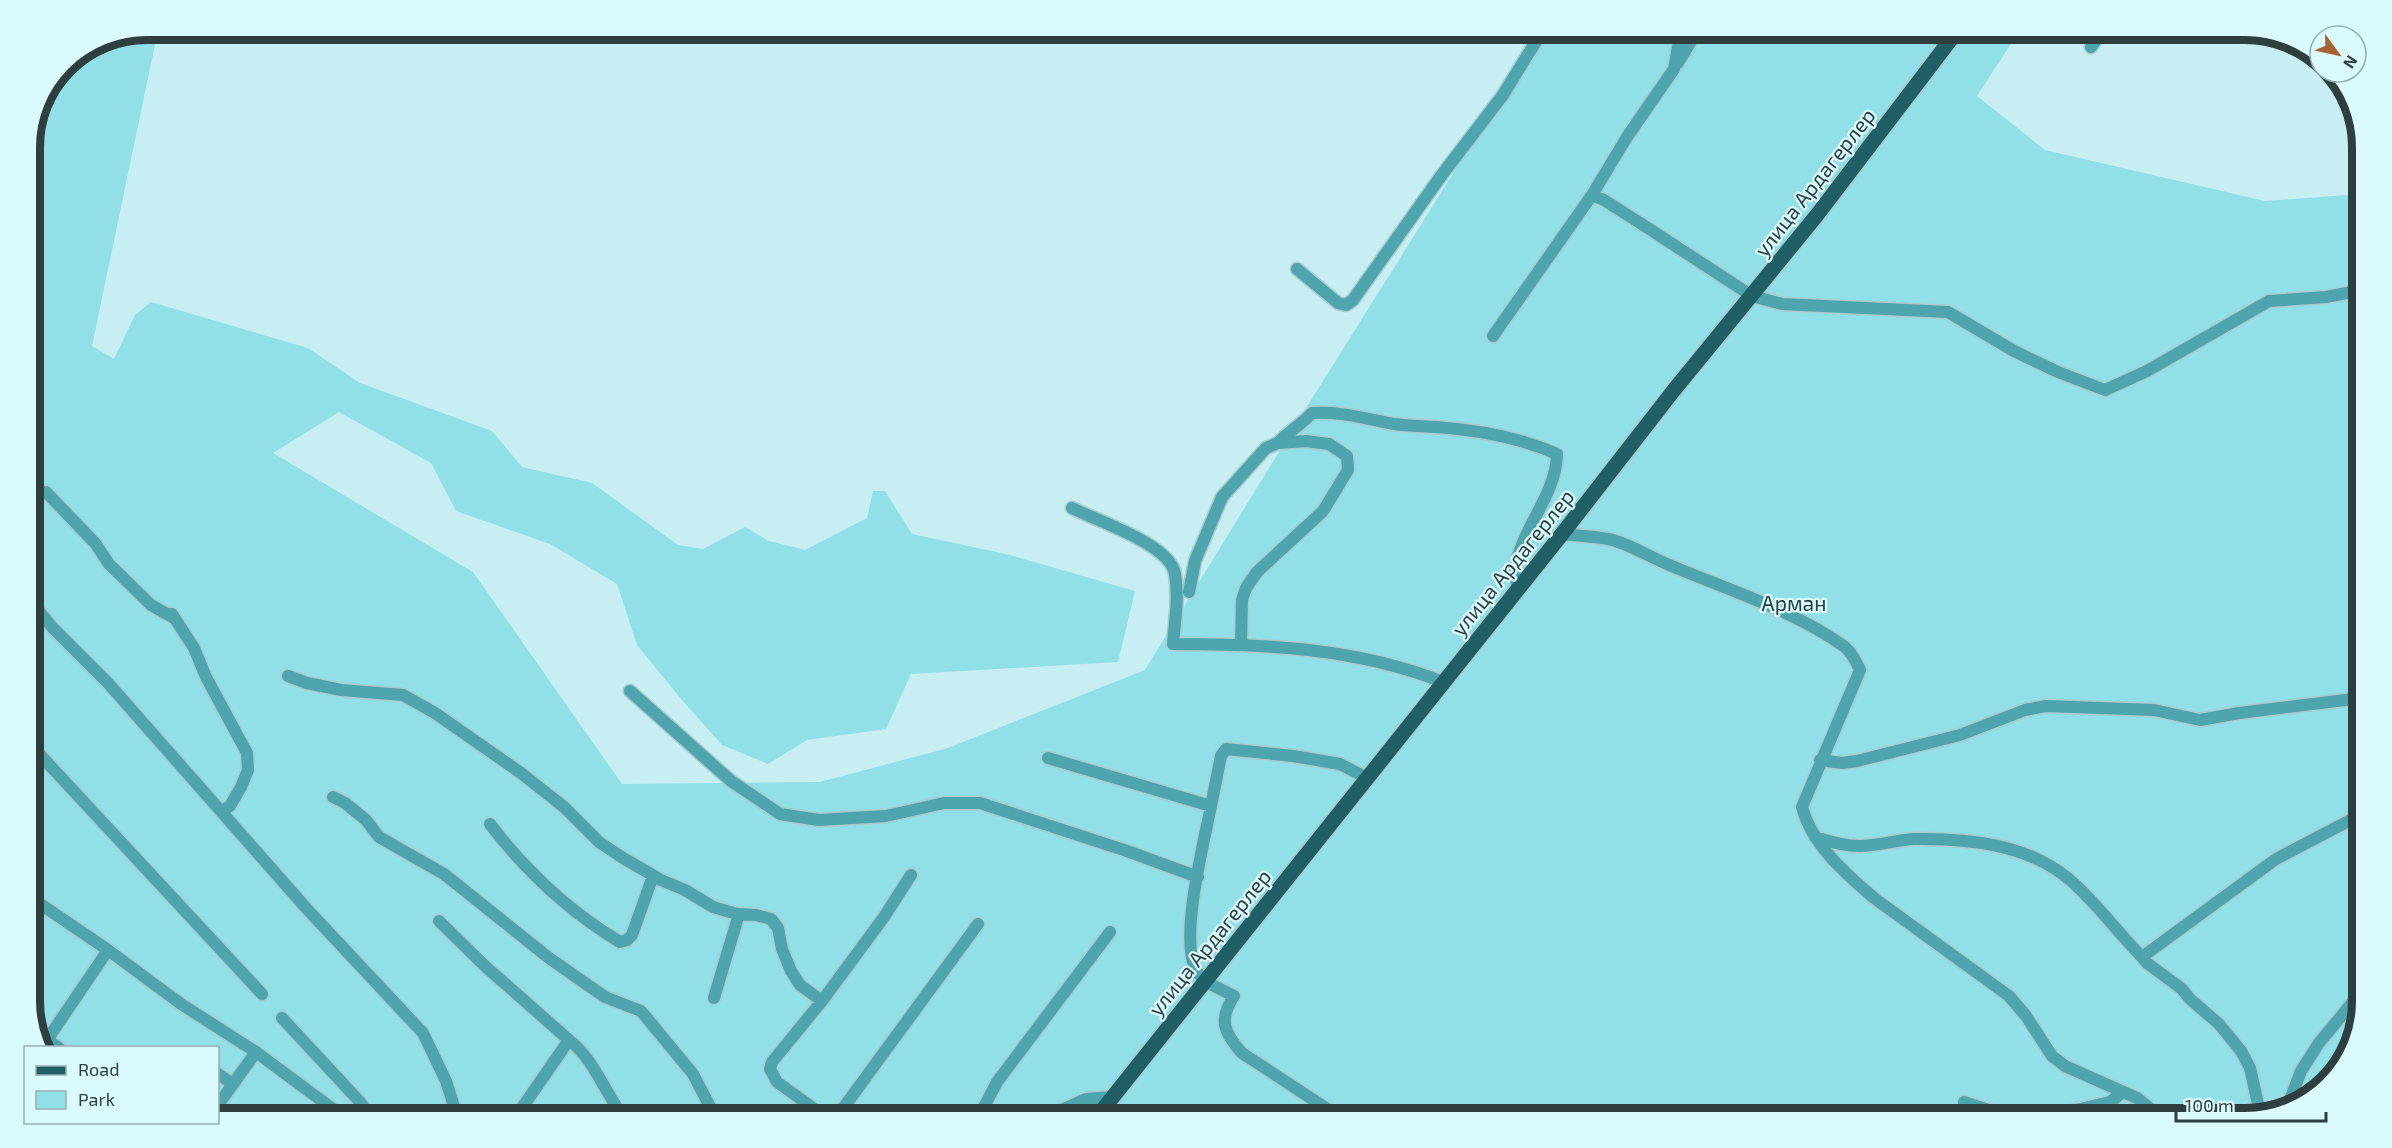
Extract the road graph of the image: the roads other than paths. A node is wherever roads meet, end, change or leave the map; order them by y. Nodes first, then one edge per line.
1 (1537, 40) edge
2 (1679, 40) edge
3 (1949, 40) edge
4 (2096, 40) edge
5 (1690, 43) dead end
6 (2091, 47) dead end
7 (1674, 69) junction
8 (1592, 195) junction
9 (1297, 268) dead end
10 (2351, 292) edge
11 (1752, 296) junction
12 (1493, 336) dead end
13 (1278, 443) junction
14 (46, 492) dead end
15 (1072, 508) dead end
16 (1562, 534) junction
17 (1518, 590) junction
18 (1189, 591) dead end
19 (41, 614) edge
20 (1241, 643) junction
21 (288, 676) dead end
22 (1443, 682) junction
23 (630, 691) dead end
24 (2352, 699) edge
25 (41, 756) edge
26 (1048, 758) dead end
27 (1820, 760) junction
28 (1367, 778) junction
29 (333, 797) dead end
30 (1211, 806) junction
31 (222, 811) junction
32 (2352, 819) edge
33 (490, 824) dead end
34 (1814, 837) junction
35 (911, 875) dead end
36 (653, 876) junction
37 (1198, 877) junction
38 (41, 904) edge
39 (739, 914) junction
40 (439, 921) dead end
41 (978, 924) dead end
42 (1110, 932) dead end
43 (108, 950) junction
44 (2142, 957) junction
45 (1206, 980) junction
46 (262, 994) dead end
47 (714, 998) dead end
48 (822, 1001) junction
49 (2351, 1005) edge
50 (282, 1018) dead end
51 (48, 1040) edge
52 (569, 1040) junction
53 (256, 1052) junction
54 (219, 1075) edge
55 (232, 1084) junction
56 (2123, 1092) junction
57 (2291, 1096) edge
58 (1113, 1097) junction
59 (1964, 1102) dead end
60 (219, 1104) edge
61 (2259, 1107) edge
62 (332, 1108) edge
63 (364, 1108) edge
64 (454, 1108) edge
65 (522, 1108) edge
66 (616, 1108) edge
67 (711, 1108) edge
68 (813, 1108) edge
69 (843, 1108) edge
70 (984, 1108) edge
71 (1066, 1108) edge
72 (1104, 1108) edge
73 (1326, 1108) edge
74 (1982, 1108) edge
75 (2084, 1108) edge
76 (2150, 1108) edge

1 - 9 street
2 - 7 street
3 - 11 main road, улица Ардагерлер
4 - 6 street
5 - 7 street
7 - 8 street
8 - 11 street
8 - 12 street
10 - 11 street
11 - 16 main road, улица Ардагерлер
13 - 17 street
13 - 18 street
13 - 20 street
14 - 31 street
15 - 20 street
16 - 17 main road, улица Ардагерлер
16 - 27 street
17 - 22 main road, улица Ардагерлер
19 - 31 street
20 - 22 street
21 - 36 street
22 - 28 main road, улица Ардагерлер
23 - 37 street
24 - 27 street
25 - 46 street
26 - 30 street
27 - 34 street
28 - 30 street
28 - 45 main road, улица Ардагерлер
29 - 67 street
30 - 37 street
31 - 64 street
32 - 44 street
33 - 36 street
34 - 44 street
34 - 56 street
35 - 48 street
36 - 39 street
37 - 45 street
38 - 43 street
39 - 47 street
39 - 48 street
40 - 52 street
41 - 69 street
42 - 70 street
43 - 51 street
43 - 53 street
44 - 61 street
45 - 58 main road, улица Ардагерлер
45 - 73 street
48 - 68 street
49 - 57 street
50 - 63 street
52 - 65 street
52 - 66 street
53 - 55 street
53 - 62 street
54 - 55 street
55 - 60 street
56 - 75 street
56 - 76 street
58 - 71 street
58 - 72 main road, улица Ардагерлер
59 - 74 street

